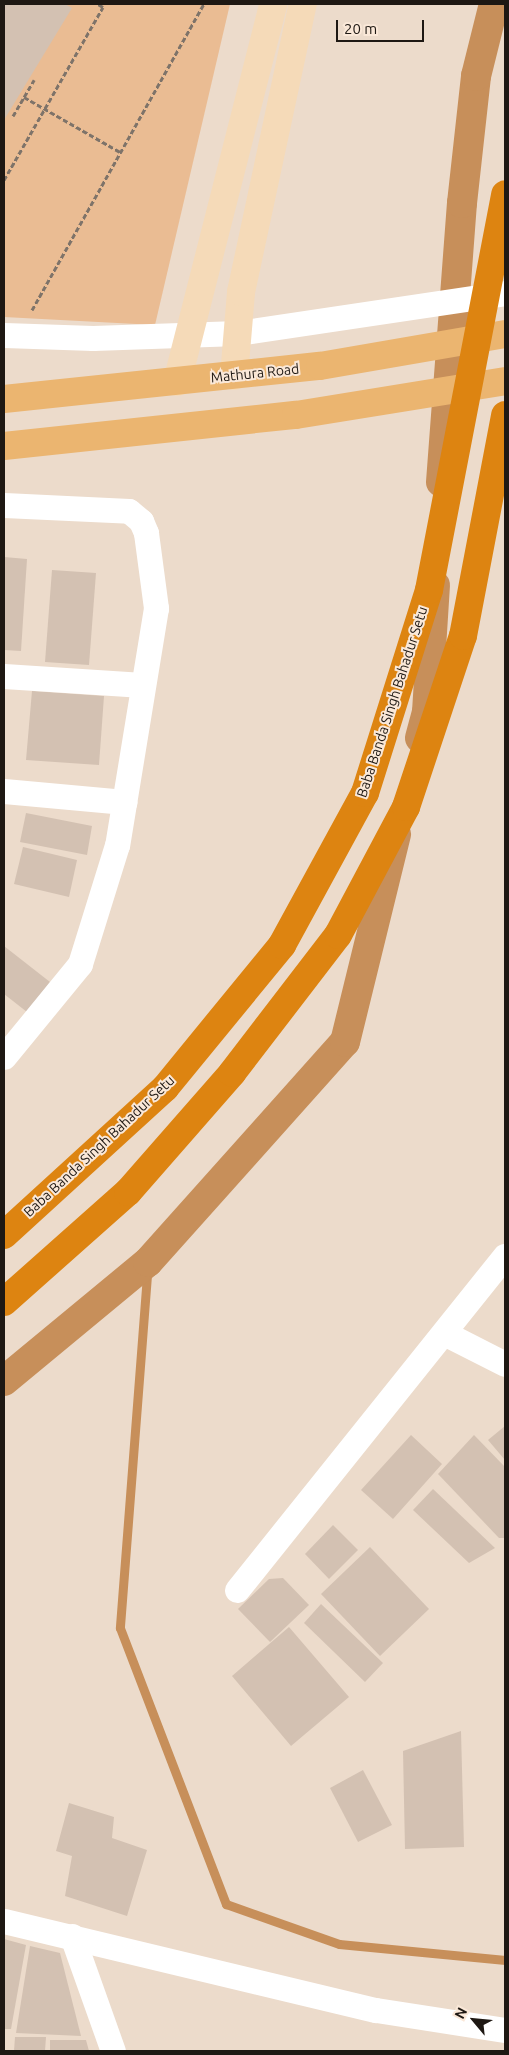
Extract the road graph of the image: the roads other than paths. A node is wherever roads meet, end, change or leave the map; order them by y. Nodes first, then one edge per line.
1 (273, 4) edge
2 (303, 4) edge
3 (505, 194) edge
4 (505, 293) edge
5 (238, 333) junction
6 (189, 334) junction
7 (505, 334) edge
8 (4, 335) edge
9 (234, 376) junction
10 (505, 380) edge
11 (177, 382) junction
12 (4, 399) edge
13 (505, 415) edge
14 (4, 446) edge
15 (4, 505) edge
16 (4, 676) edge
17 (143, 685) junction
18 (4, 790) edge
19 (124, 802) junction
20 (4, 1057) edge
21 (4, 1235) edge
22 (505, 1256) edge
23 (4, 1302) edge
24 (446, 1334) junction
25 (505, 1364) edge
26 (237, 1590) dead end
27 (4, 1922) edge
28 (72, 1936) junction
29 (505, 2030) edge
30 (112, 2051) edge

1 - 6 street
2 - 5 street
3 - 21 highway, Baba Banda Singh Bahadur Setu
4 - 5 street
5 - 6 street
5 - 9 street
6 - 8 street
6 - 11 street
7 - 9 main road, Mathura Road
9 - 11 main road, Mathura Road
10 - 14 main road
11 - 12 main road, Mathura Road
13 - 23 highway
15 - 17 street
16 - 17 street
17 - 19 street
18 - 19 street
19 - 20 street
22 - 24 street
24 - 25 street
24 - 26 street
27 - 28 street
28 - 29 street
28 - 30 street

